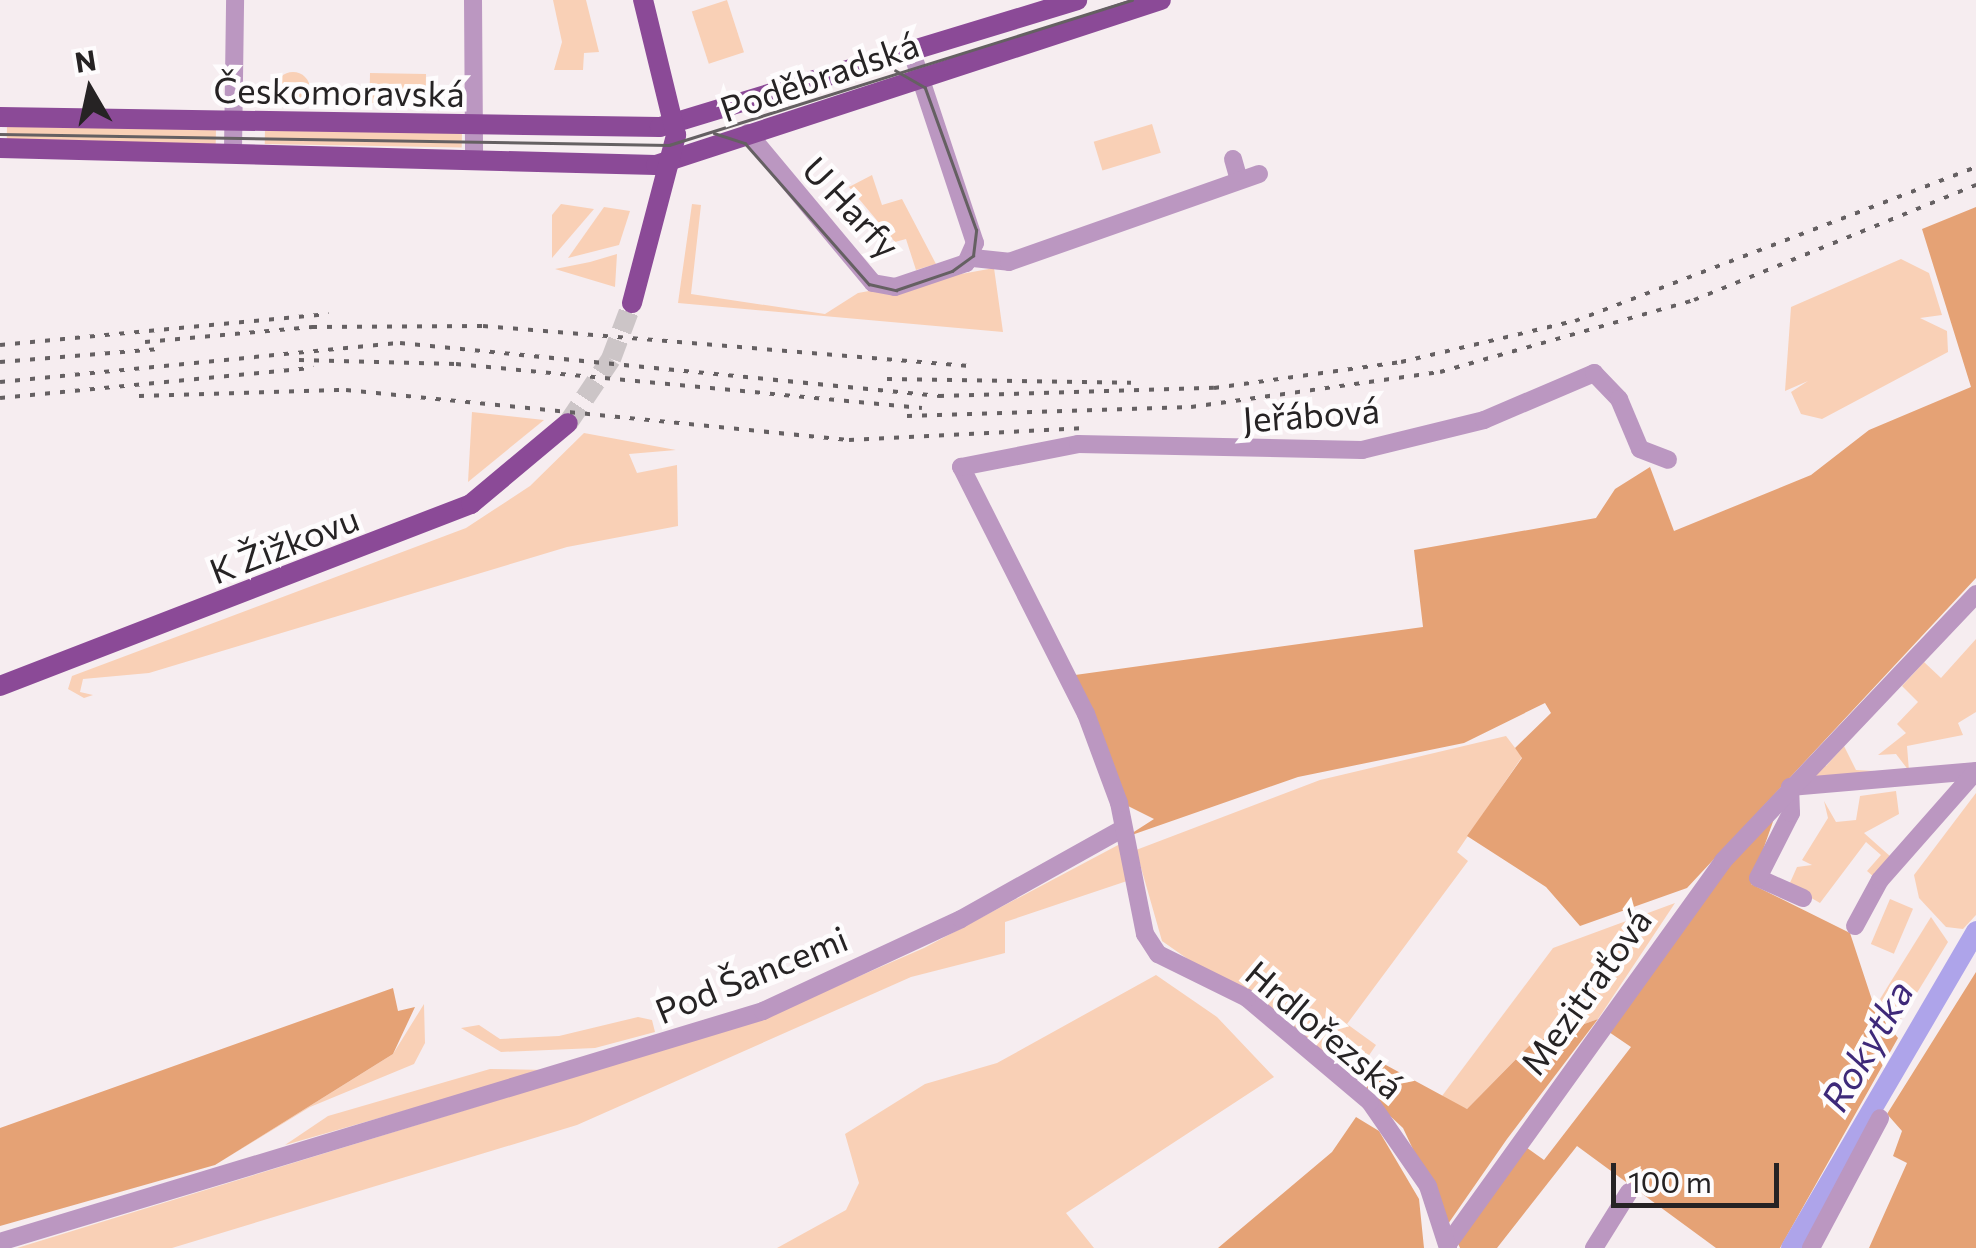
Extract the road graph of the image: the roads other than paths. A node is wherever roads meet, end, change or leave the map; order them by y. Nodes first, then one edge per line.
1 (235, 0) edge
2 (473, 0) edge
3 (643, 0) edge
4 (1077, 0) edge
5 (1160, 0) edge
6 (912, 53) junction
7 (919, 75) junction
8 (0, 117) edge
9 (236, 120) junction
10 (675, 124) junction
11 (474, 127) junction
12 (748, 134) junction
13 (0, 148) edge
14 (233, 150) junction
15 (1232, 160) dead end
16 (474, 161) junction
17 (670, 162) junction
18 (1259, 174) dead end
19 (1239, 180) junction
20 (975, 254) junction
21 (632, 303) tunnel mouth
22 (568, 424) tunnel mouth
23 (1668, 460) dead end
24 (1976, 594) edge
25 (0, 686) edge
26 (1976, 771) edge
27 (1790, 787) junction
28 (1122, 830) junction
29 (1803, 898) dead end
30 (1856, 926) dead end
31 (1880, 1118) dead end
32 (1629, 1192) dead end
33 (0, 1242) edge
34 (1448, 1246) edge
35 (1594, 1248) edge
36 (1812, 1248) edge

1 - 9 street
2 - 11 street
3 - 10 main road
4 - 6 main road, Poděbradská
5 - 7 main road, Poděbradská
6 - 7 street
6 - 10 main road, Poděbradská
7 - 12 main road, Poděbradská
7 - 20 street
8 - 9 main road, Českomoravská
9 - 11 main road, Českomoravská
9 - 14 street
10 - 11 main road, Českomoravská
10 - 17 main road
11 - 16 street
12 - 17 main road, Poděbradská
12 - 20 street, U Harfy
13 - 14 main road, Českomoravská
14 - 16 main road, Českomoravská
15 - 19 street
16 - 17 main road, Českomoravská
17 - 21 main road
18 - 19 street, U Harfy
19 - 20 street, U Harfy
22 - 25 main road, K Žižkovu
23 - 28 street, Jeřábová
24 - 27 street, Mezitraťová
26 - 27 street
26 - 30 street
27 - 29 street
27 - 34 street, Mezitraťová
28 - 33 street, Pod Šancemi
28 - 34 street, Hrdlořezská
31 - 36 street
32 - 35 street

